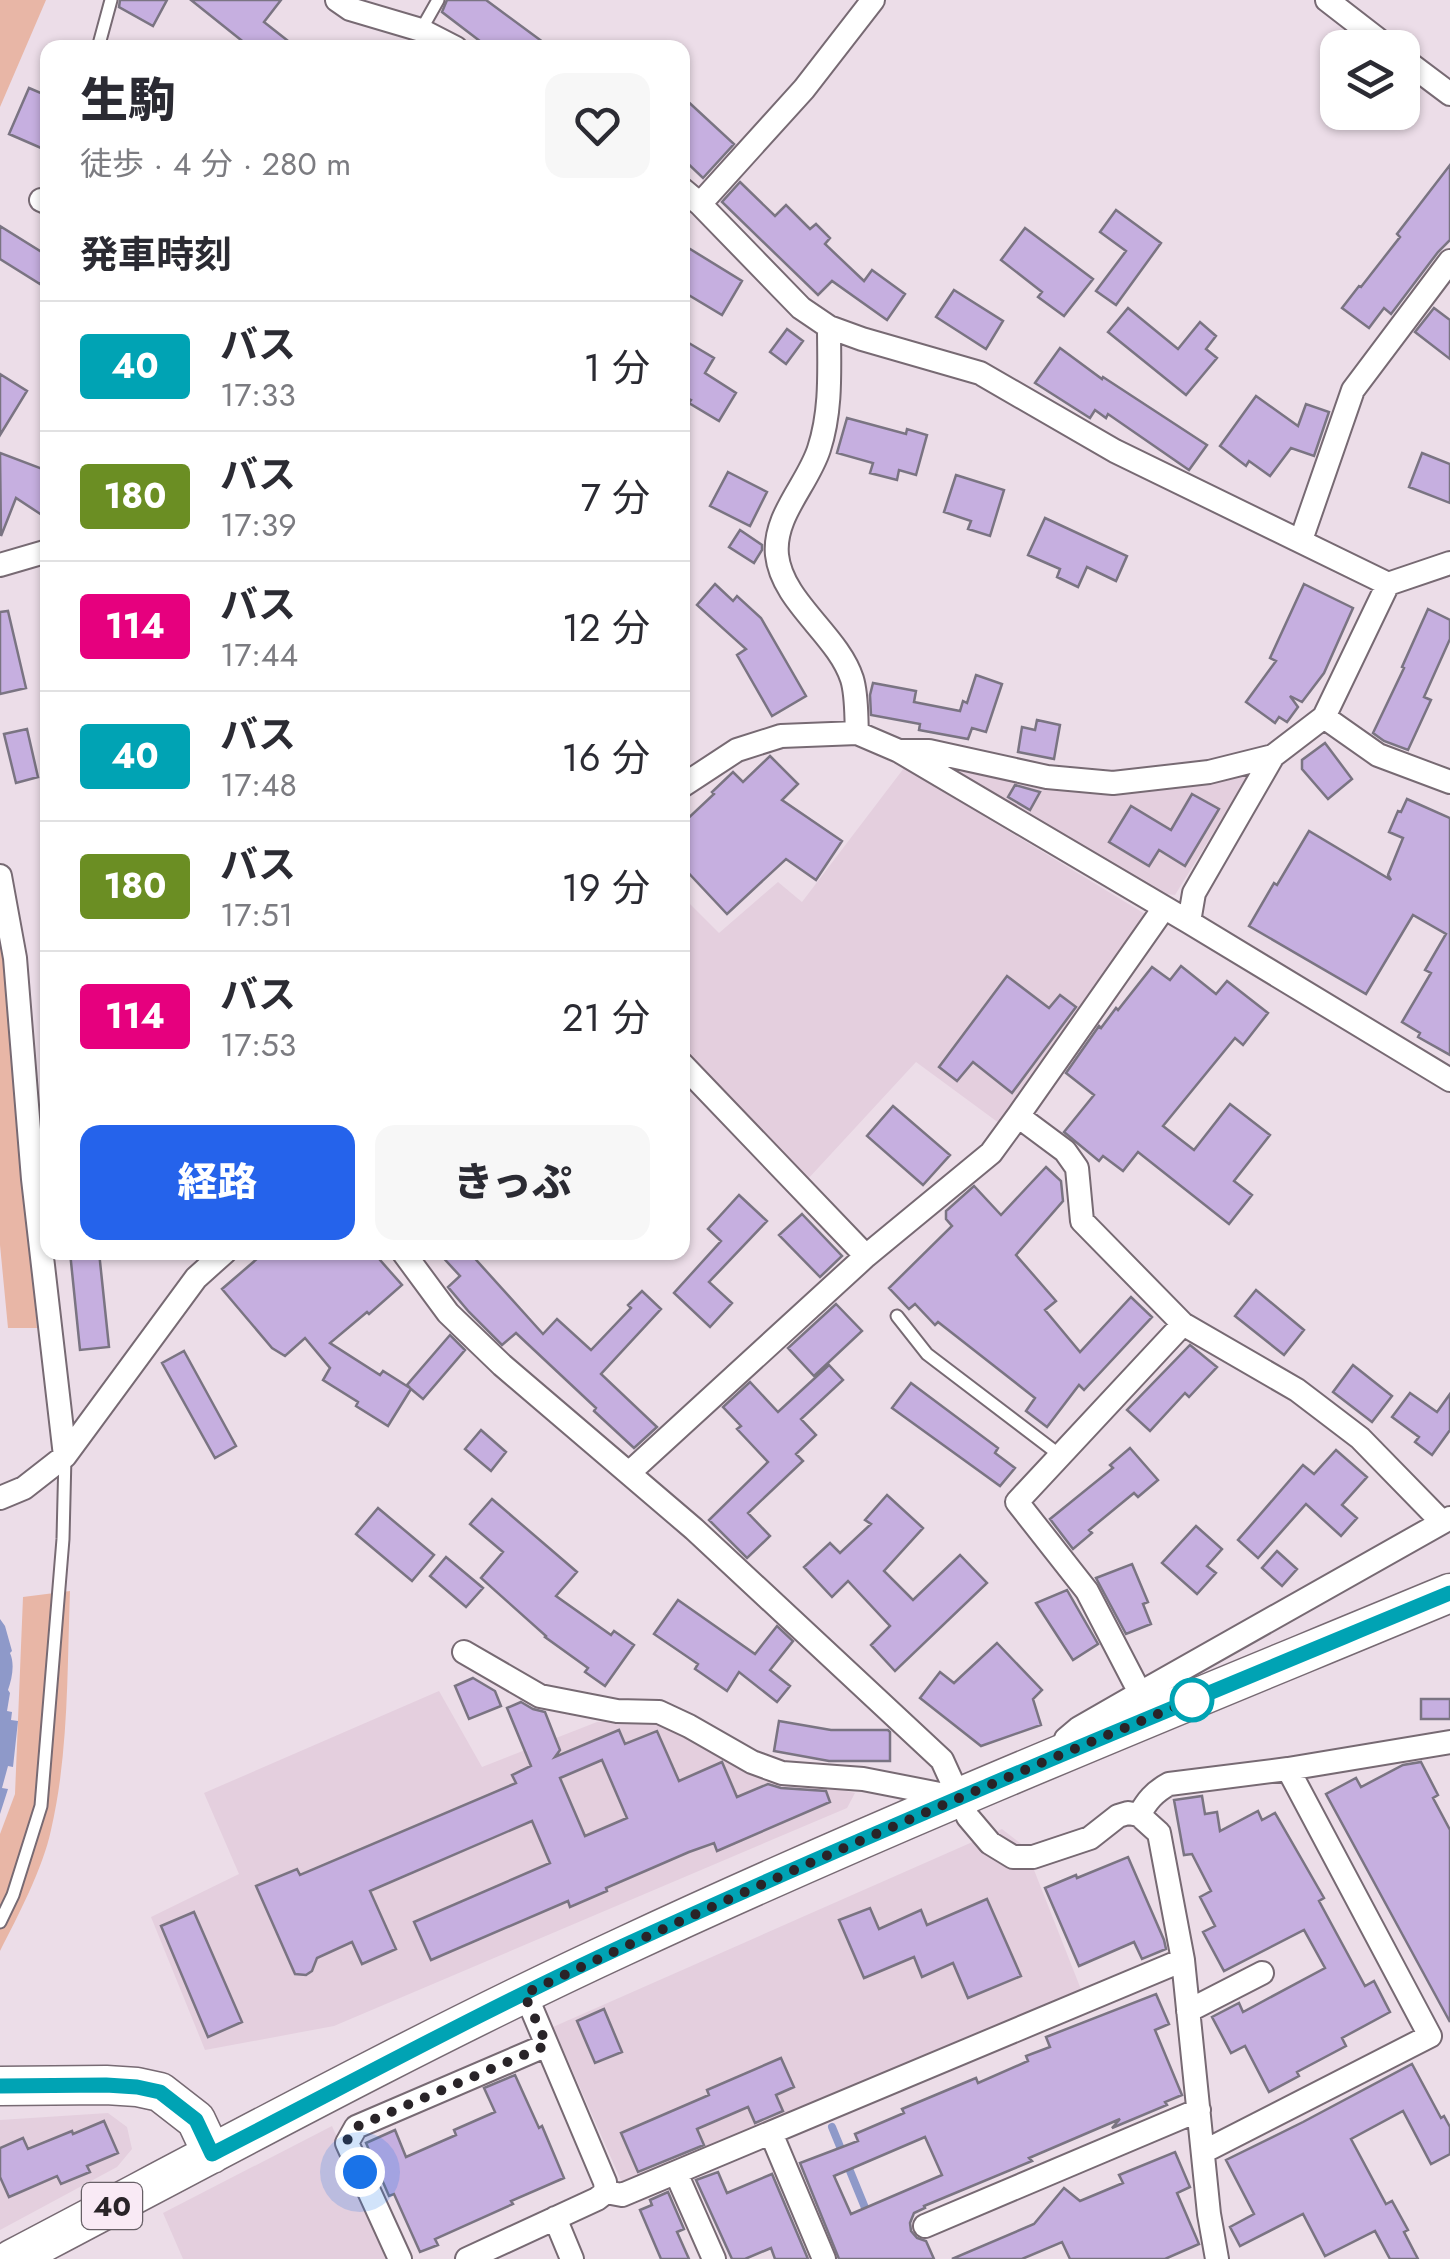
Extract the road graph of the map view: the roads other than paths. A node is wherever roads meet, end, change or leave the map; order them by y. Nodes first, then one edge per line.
1 (111, 0) edge
2 (336, 0) edge
3 (438, 0) edge
4 (873, 0) edge
5 (1326, 0) edge
6 (420, 30) junction
7 (1365, 30) edge
8 (100, 40) edge
9 (440, 40) edge
10 (1420, 72) edge
11 (1450, 94) edge
12 (691, 197) edge
13 (1450, 261) edge
14 (829, 327) junction
15 (1301, 540) junction
16 (40, 553) edge
17 (1450, 563) edge
18 (0, 565) edge
19 (1388, 584) junction
20 (1324, 717) junction
21 (857, 733) junction
22 (899, 751) junction
23 (1273, 756) junction
24 (690, 781) edge
25 (1450, 782) edge
26 (0, 876) edge
27 (1164, 908) junction
28 (1188, 922) junction
29 (690, 1072) edge
30 (1450, 1080) edge
31 (1018, 1116) junction
32 (40, 1233) edge
33 (866, 1256) junction
34 (43, 1260) edge
35 (216, 1260) edge
36 (410, 1260) edge
37 (897, 1316) dead end
38 (1184, 1324) junction
39 (65, 1456) junction
40 (1060, 1456) junction
41 (628, 1473) junction
42 (0, 1498) edge
43 (1446, 1520) edge
44 (1450, 1593) edge
45 (464, 1652) dead end
46 (1140, 1692) junction
47 (1450, 1742) edge
48 (1032, 1767) junction
49 (1288, 1769) junction
50 (958, 1798) junction
51 (1140, 1815) junction
52 (0, 1922) edge
53 (1183, 1960) junction
54 (1262, 1973) dead end
55 (524, 1994) junction
56 (1188, 2011) junction
57 (547, 2045) junction
58 (0, 2086) edge
59 (1198, 2110) junction
60 (770, 2133) junction
61 (1203, 2152) junction
62 (212, 2154) junction
63 (676, 2173) junction
64 (606, 2192) junction
65 (554, 2218) junction
66 (926, 2226) dead end
67 (12, 2259) edge
68 (400, 2259) edge
69 (468, 2259) edge
70 (572, 2259) edge
71 (714, 2259) edge
72 (824, 2259) edge
73 (1217, 2259) edge

1 - 8 lane
2 - 6 street
3 - 6 lane
4 - 12 street
5 - 7 street
6 - 9 street
10 - 11 street
12 - 14 street
13 - 15 street
14 - 15 street
14 - 21 street
15 - 19 street
16 - 18 street
17 - 19 street
19 - 20 street
20 - 23 street
20 - 25 street
21 - 22 street
21 - 24 street
22 - 23 street
22 - 27 street
23 - 28 street
26 - 32 street
27 - 28 street
27 - 31 street
28 - 30 street
29 - 33 street
31 - 33 street
31 - 38 street
33 - 41 street
34 - 39 street
35 - 39 street
36 - 41 street
37 - 40 lane
38 - 40 street
38 - 43 street
39 - 42 street
39 - 52 lane
40 - 46 street
41 - 50 street
43 - 46 street
44 - 48 main road, 40
45 - 50 street
46 - 48 street
47 - 49 street
48 - 50 main road, 40
49 - 51 street
49 - 61 street
50 - 51 street
50 - 55 main road, 40
51 - 53 street
53 - 56 street
53 - 60 street
54 - 56 street
55 - 57 street
55 - 62 main road, 40
56 - 59 street
57 - 64 street
57 - 68 street
58 - 62 main road
59 - 61 street
59 - 66 street
60 - 63 street
60 - 72 street
61 - 73 street
62 - 67 main road, 40
63 - 64 street
63 - 71 street
64 - 65 street
65 - 69 street
65 - 70 street

